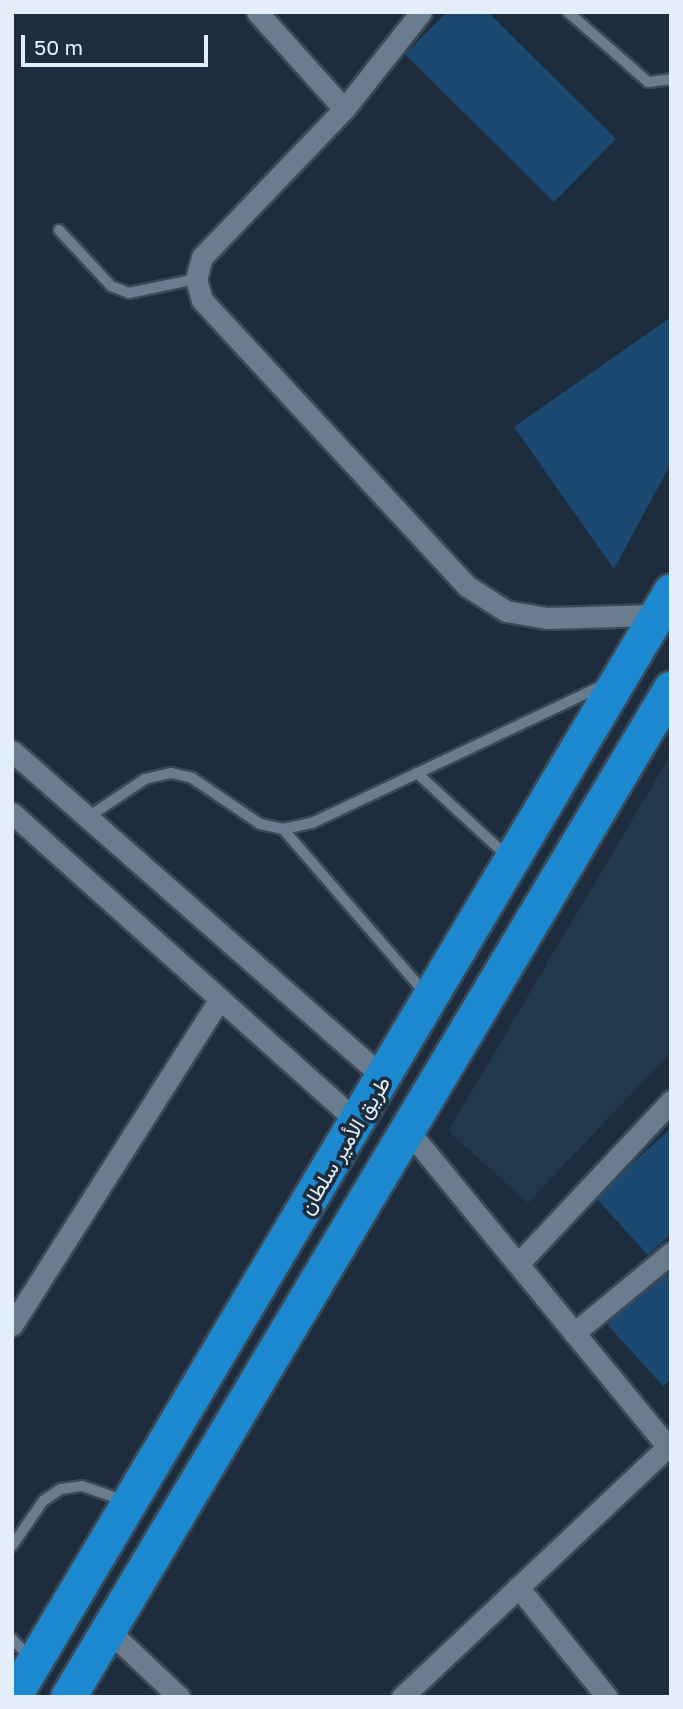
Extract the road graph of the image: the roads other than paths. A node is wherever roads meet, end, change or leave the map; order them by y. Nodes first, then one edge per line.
1 (257, 12) edge
2 (421, 12) edge
3 (568, 12) edge
4 (671, 79) edge
5 (344, 108) junction
6 (58, 230) dead end
7 (197, 279) junction
8 (664, 603) edge
9 (619, 678) junction
10 (671, 688) edge
11 (12, 751) edge
12 (417, 773) junction
13 (12, 813) edge
14 (88, 817) junction
15 (283, 829) junction
16 (512, 860) junction
17 (220, 999) junction
18 (430, 999) junction
19 (384, 1078) junction
20 (671, 1101) edge
21 (358, 1122) junction
22 (406, 1128) junction
23 (671, 1253) edge
24 (518, 1264) junction
25 (12, 1325) edge
26 (574, 1333) junction
27 (669, 1449) edge
28 (130, 1502) junction
29 (12, 1546) edge
30 (518, 1587) junction
31 (108, 1630) junction
32 (23, 1650) edge
33 (13, 1697) edge
34 (68, 1697) edge
35 (179, 1697) edge
36 (402, 1697) edge
37 (607, 1697) edge

1 - 5 street
2 - 5 street
3 - 4 lane
5 - 7 street
6 - 7 lane
7 - 8 street
8 - 9 highway, طريق الأمير سلطان
9 - 12 lane
9 - 16 highway, طريق الأمير سلطان
10 - 22 highway
11 - 14 street
12 - 15 lane
12 - 16 lane
13 - 17 street
14 - 15 lane
14 - 19 street
15 - 18 lane
16 - 18 highway, طريق الأمير سلطان
17 - 21 street
17 - 25 street
18 - 19 highway, طريق الأمير سلطان
19 - 21 highway, طريق الأمير سلطان
20 - 24 street
21 - 28 highway, طريق الأمير سلطان
22 - 24 street
22 - 31 highway
23 - 26 street
24 - 26 street
26 - 27 street
27 - 30 street
28 - 29 lane
28 - 32 highway, طريق الأمير سلطان
30 - 36 street
30 - 37 street
31 - 34 highway
31 - 35 street
32 - 33 highway, طريق الأمير سلطان

